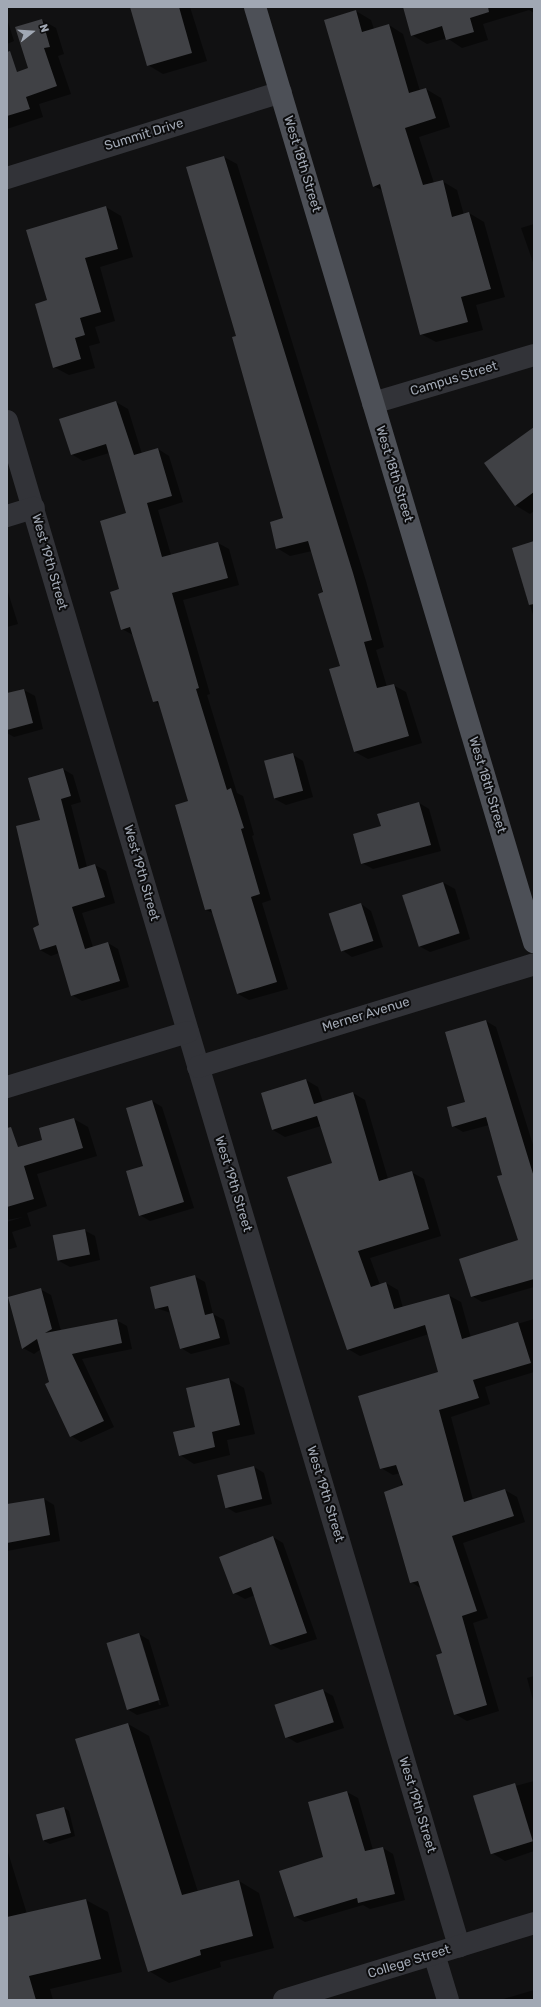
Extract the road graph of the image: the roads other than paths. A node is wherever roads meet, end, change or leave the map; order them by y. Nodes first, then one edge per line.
1 (256, 7) edge
2 (281, 92) junction
3 (7, 178) edge
4 (534, 355) edge
5 (373, 404) junction
6 (7, 421) edge
7 (34, 508) junction
8 (7, 516) edge
9 (534, 942) edge
10 (534, 964) edge
11 (188, 1032) junction
12 (198, 1067) junction
13 (7, 1086) edge
14 (534, 1923) edge
15 (459, 1946) junction
16 (434, 1954) junction
17 (284, 2000) edge
18 (448, 2000) edge

1 - 2 main road, West 18th Street
2 - 3 street, Summit Drive
2 - 5 main road, West 18th Street
4 - 5 street, Campus Street
5 - 9 main road, West 18th Street
6 - 7 street, West 19th Street
7 - 8 street
7 - 11 street, West 19th Street
10 - 12 street, Merner Avenue
11 - 12 street, West 19th Street
11 - 13 street
12 - 15 street, West 19th Street
14 - 15 street, College Street
15 - 16 street, College Street
16 - 17 street, College Street
16 - 18 street

